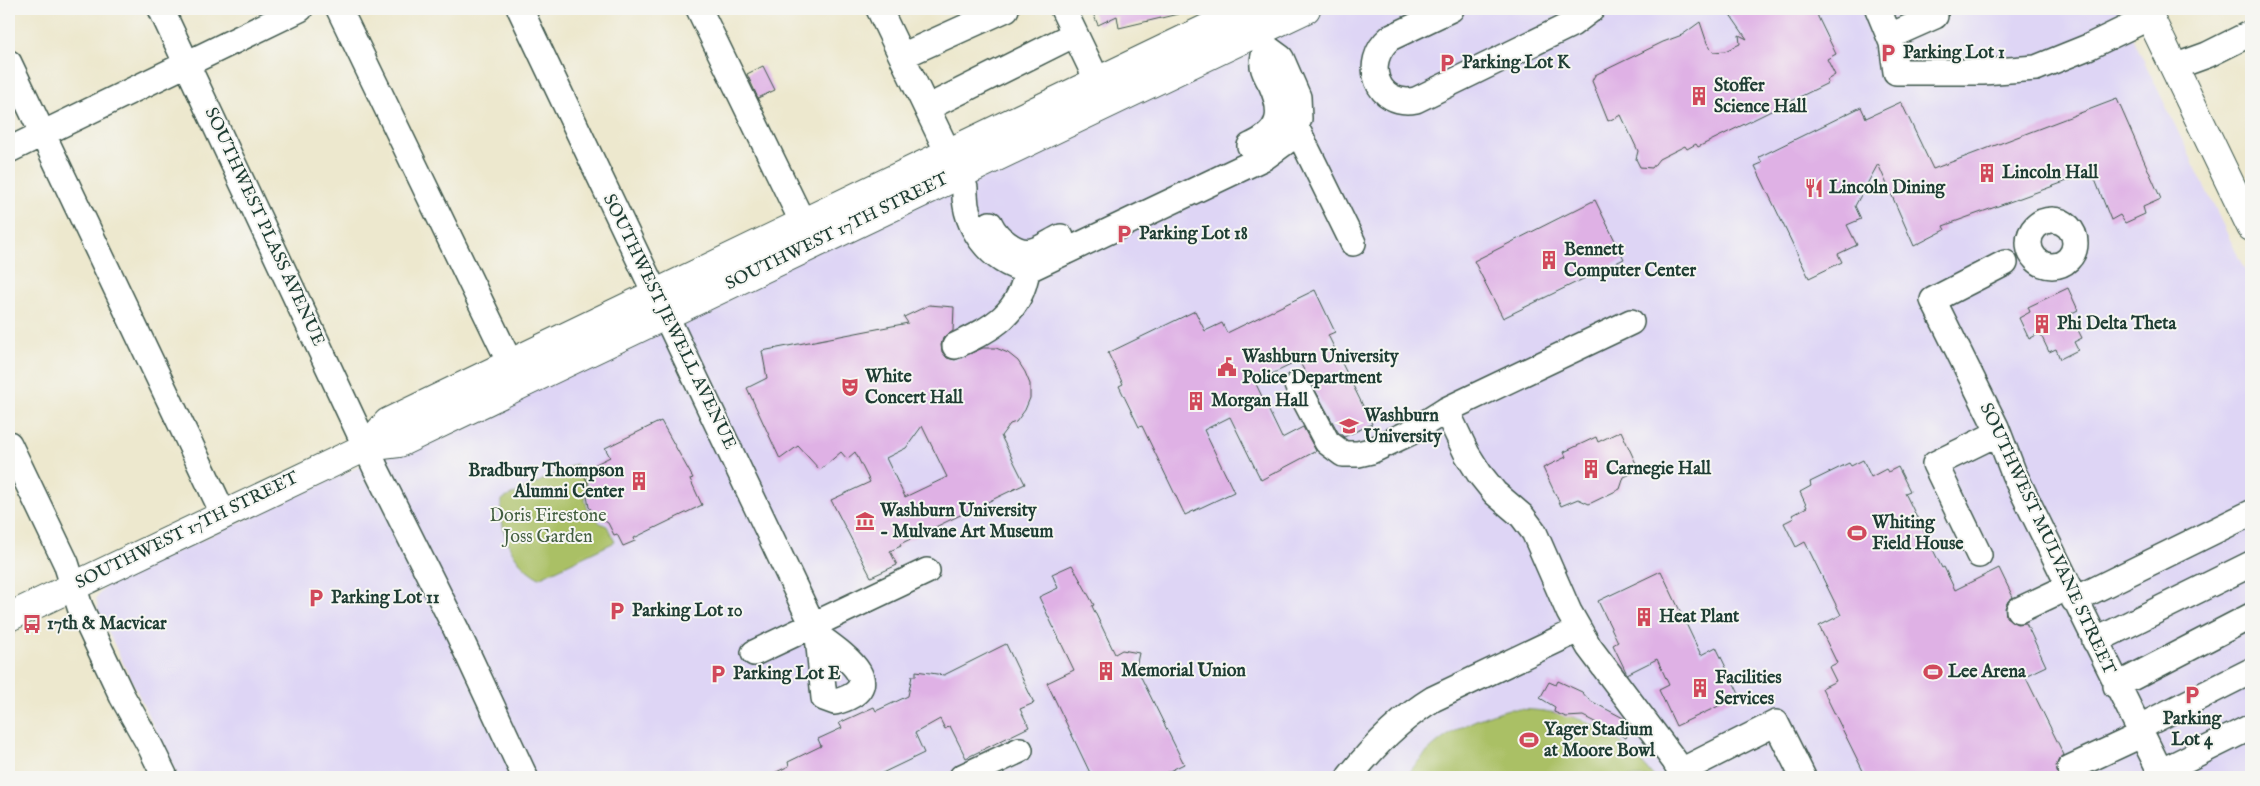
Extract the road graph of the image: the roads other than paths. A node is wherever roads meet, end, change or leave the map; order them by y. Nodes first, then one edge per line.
1 (161, 9) edge
2 (300, 9) edge
3 (340, 9) edge
4 (520, 9) edge
5 (699, 9) edge
6 (880, 9) edge
7 (1006, 9) edge
8 (1063, 9) edge
9 (1306, 9) edge
10 (1451, 9) edge
11 (1592, 9) edge
12 (1878, 9) edge
13 (1933, 9) edge
14 (2148, 13) edge
15 (1253, 21) edge
16 (2251, 32) edge
17 (1075, 34) junction
18 (1890, 36) junction
19 (902, 56) junction
20 (9, 63) edge
21 (187, 63) junction
22 (2174, 67) junction
23 (1098, 82) junction
24 (927, 108) junction
25 (1295, 125) junction
26 (43, 134) junction
27 (9, 150) edge
28 (957, 172) junction
29 (803, 223) junction
30 (2251, 227) edge
31 (1353, 243) dead end
32 (2004, 264) dead end
33 (1026, 270) junction
34 (660, 304) junction
35 (1631, 322) dead end
36 (955, 346) dead end
37 (510, 363) junction
38 (1297, 385) dead end
39 (1446, 410) junction
40 (1998, 433) junction
41 (9, 444) edge
42 (366, 446) junction
43 (223, 513) junction
44 (2251, 513) edge
45 (1979, 555) dead end
46 (2251, 564) edge
47 (927, 571) dead end
48 (73, 586) junction
49 (2071, 593) junction
50 (2020, 610) dead end
51 (2251, 616) edge
52 (9, 617) edge
53 (1578, 630) junction
54 (816, 631) junction
55 (2095, 641) junction
56 (754, 653) dead end
57 (2251, 671) edge
58 (2116, 686) junction
59 (2251, 727) edge
60 (2140, 731) junction
61 (1020, 750) dead end
62 (2070, 768) dead end
63 (1682, 774) edge
64 (2161, 774) edge
65 (165, 777) edge
66 (525, 777) edge
67 (962, 777) edge
68 (1349, 777) edge
69 (1803, 777) edge

1 - 21 street, SOUTHWEST PLASS AVENUE
2 - 21 street
3 - 37 street
4 - 34 street, SOUTHWEST JEWELL AVENUE
5 - 29 street
6 - 19 street
7 - 19 street
8 - 17 street
9 - 15 main road, SOUTHWEST 17TH STREET
10 - 11 street
12 - 18 street
13 - 18 street
14 - 18 street
14 - 22 main road
15 - 23 main road, SOUTHWEST 17TH STREET
15 - 25 street
15 - 28 main road, SOUTHWEST 17TH STREET
15 - 28 street
16 - 22 street
17 - 23 street
17 - 24 street
19 - 24 street
20 - 26 street
21 - 26 street
21 - 42 street, SOUTHWEST PLASS AVENUE
22 - 30 main road
23 - 28 main road, SOUTHWEST 17TH STREET
24 - 28 street
25 - 31 street
25 - 33 street
26 - 27 street
26 - 43 street
28 - 29 main road, SOUTHWEST 17TH STREET
28 - 33 street
28 - 34 main road, SOUTHWEST 17TH STREET
29 - 34 main road, SOUTHWEST 17TH STREET
32 - 40 street, SOUTHWEST MULVANE STREET
33 - 36 street
34 - 37 main road, SOUTHWEST 17TH STREET
34 - 42 main road, SOUTHWEST 17TH STREET
34 - 54 street, SOUTHWEST JEWELL AVENUE
35 - 39 street
37 - 42 main road, SOUTHWEST 17TH STREET
38 - 39 street
39 - 53 street
40 - 45 street
40 - 49 street, SOUTHWEST MULVANE STREET
41 - 48 street
42 - 43 main road, SOUTHWEST 17TH STREET
42 - 66 street, SOUTHWEST PLASS AVENUE
43 - 48 main road, SOUTHWEST 17TH STREET
44 - 49 street
46 - 55 street
47 - 54 street
48 - 52 main road, SOUTHWEST 17TH STREET
48 - 65 street
49 - 50 street
49 - 55 street, SOUTHWEST MULVANE STREET
51 - 58 street
53 - 63 street
53 - 68 street
54 - 56 street
55 - 58 street, SOUTHWEST MULVANE STREET
57 - 60 street
58 - 60 street, SOUTHWEST MULVANE STREET
59 - 64 street
60 - 62 street
60 - 64 street, SOUTHWEST MULVANE STREET
61 - 67 street
63 - 69 street

